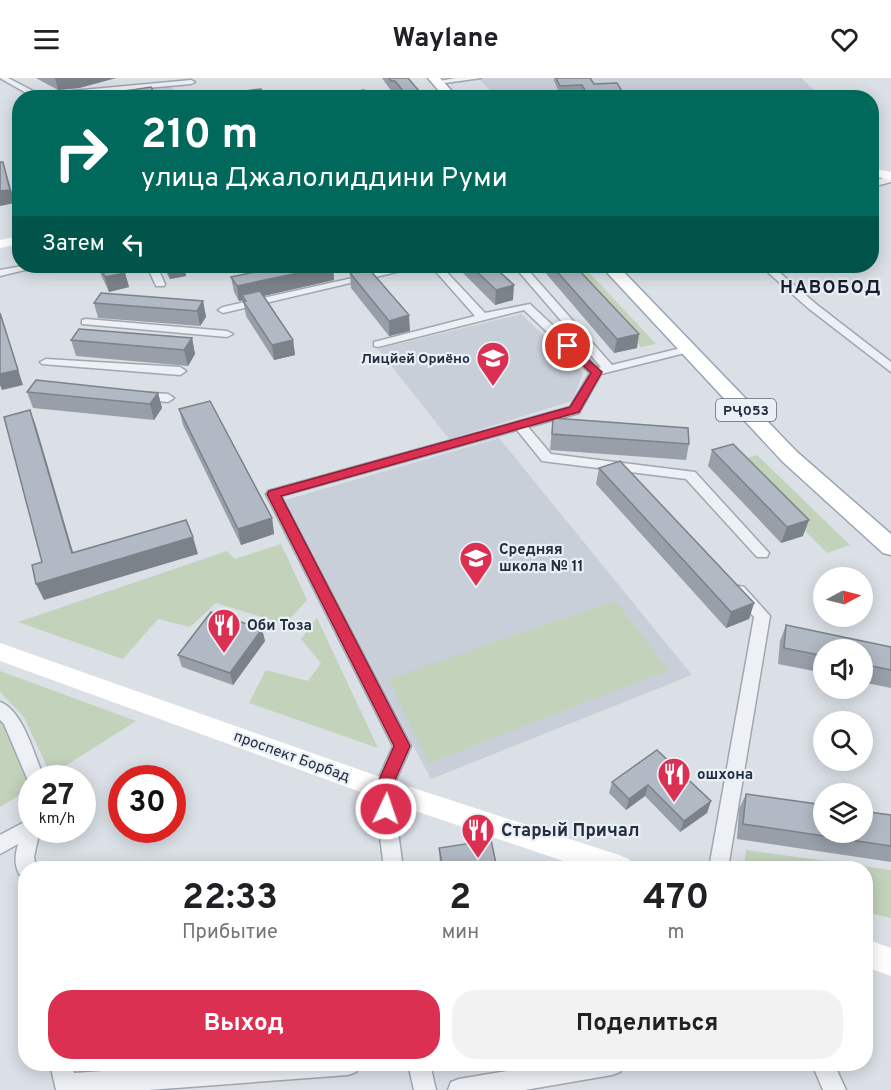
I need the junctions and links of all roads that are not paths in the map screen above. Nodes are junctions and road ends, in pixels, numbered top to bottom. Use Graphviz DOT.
graph roads {
  1 [pos="2,78"];
  2 [pos="477,78"];
  3 [pos="436,80"];
  4 [pos="191,82"];
  5 [pos="25,90"];
  6 [pos="109,90"];
  7 [pos="155,273"];
  8 [pos="386,273"];
  9 [pos="441,273"];
  10 [pos="526,273"];
  11 [pos="616,273"];
  12 [pos="774,273"];
  13 [pos="160,284"];
  14 [pos="223,310"];
  15 [pos="482,317"];
  16 [pos="86,322"];
  17 [pos="227,334"];
  18 [pos="378,344"];
  19 [pos="689,349"];
  20 [pos="46,362"];
  21 [pos="891,368"];
  22 [pos="180,371"];
  23 [pos="603,371"];
  24 [pos="132,395"];
  25 [pos="168,398"];
  26 [pos="519,425"];
  27 [pos="625,468"];
  28 [pos="641,486"];
  29 [pos="891,547"];
  30 [pos="762,553"];
  31 [pos="730,581"];
  32 [pos="0,652"];
  33 [pos="0,709"];
  34 [pos="30,765"];
  35 [pos="383,789"];
  36 [pos="18,834"];
  37 [pos="27,843"];
  38 [pos="0,845"];
  39 [pos="25,861"];
  40 [pos="392,861"];
  41 [pos="598,861"];
  42 [pos="719,861"];
  43 [pos="873,956"];
  44 [pos="891,962"];
  45 [pos="62,1071"];
  46 [pos="272,1071"];
  47 [pos="421,1071"];
  48 [pos="571,1071"];
  49 [pos="827,1071"];
  50 [pos="109,1086"];
  51 [pos="425,1090"];
  52 [pos="459,1090"];
  53 [pos="835,1090"];
  1 -- 5 [label="street"];
  2 -- 3 [label="street"];
  4 -- 6 [label="street"];
  7 -- 13 [label="street"];
  8 -- 14 [label="street"];
  9 -- 15 [label="street"];
  10 -- 23 [label="street"];
  11 -- 19 [label="main road, РҶ053"];
  12 -- 21 [label="street"];
  15 -- 18 [label="street"];
  15 -- 23 [label="street"];
  16 -- 17 [label="street"];
  19 -- 23 [label="street"];
  19 -- 29 [label="main road, РҶ053"];
  20 -- 22 [label="street"];
  23 -- 26 [label="street"];
  24 -- 25 [label="street"];
  26 -- 27 [label="street"];
  26 -- 35 [label="street"];
  27 -- 28 [label="street"];
  27 -- 30 [label="street"];
  31 -- 42 [label="street"];
  32 -- 35 [label="street, проспект Борбад"];
  33 -- 34 [label="street"];
  35 -- 40 [label="street"];
  35 -- 41 [label="street, проспект Борбад"];
  36 -- 38 [label="street"];
  37 -- 39 [label="street"];
  43 -- 44 [label="street"];
  45 -- 50 [label="street"];
  46 -- 50 [label="street"];
  47 -- 51 [label="street"];
  48 -- 52 [label="street"];
  49 -- 53 [label="street"];
}
